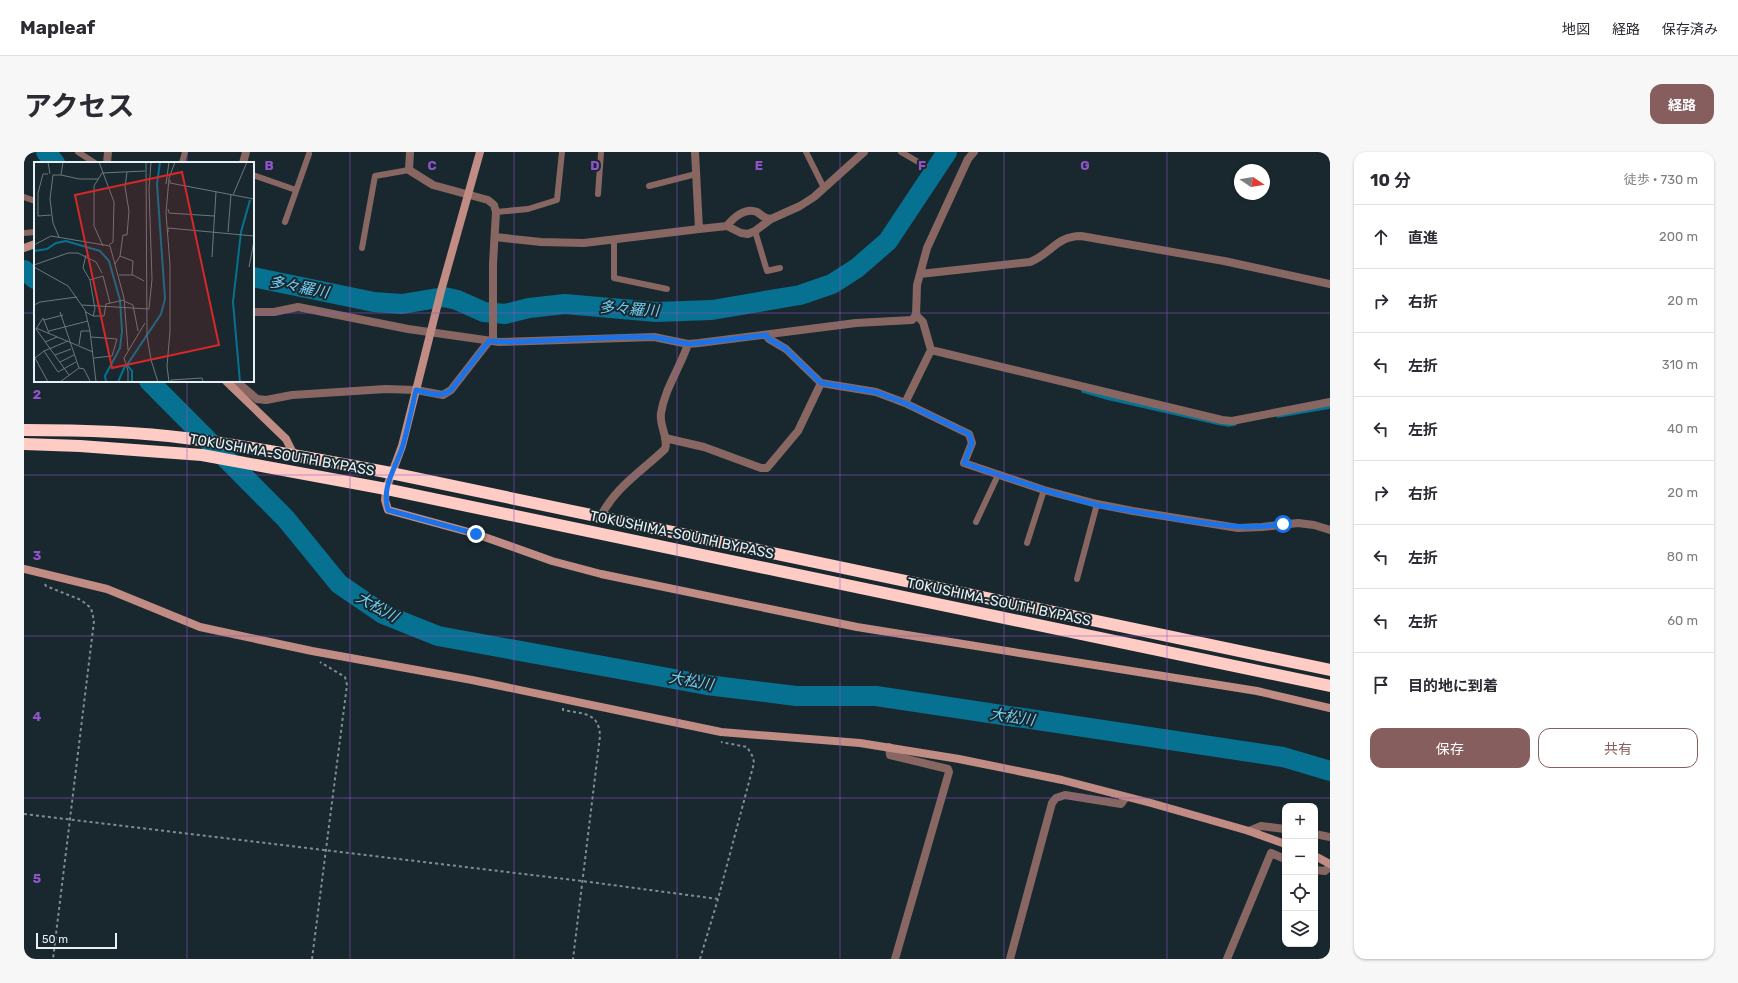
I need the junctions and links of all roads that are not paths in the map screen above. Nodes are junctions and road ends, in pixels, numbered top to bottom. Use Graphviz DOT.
graph roads {
  1 [pos="78,152"];
  2 [pos="108,152"];
  3 [pos="185,152"];
  4 [pos="246,152"];
  5 [pos="410,152"];
  6 [pos="480,152"];
  7 [pos="562,152"];
  8 [pos="599,152"];
  9 [pos="695,152"];
  10 [pos="806,152"];
  11 [pos="864,152"];
  12 [pos="901,152"];
  13 [pos="974,152"];
  14 [pos="309,154"];
  15 [pos="93,162"];
  16 [pos="107,162"];
  17 [pos="182,162"];
  18 [pos="243,162"];
  19 [pos="925,166"];
  20 [pos="408,170"];
  21 [pos="696,174"];
  22 [pos="254,175"];
  23 [pos="649,186"];
  24 [pos="824,188"];
  25 [pos="296,190"];
  26 [pos="467,194"];
  27 [pos="598,194"];
  28 [pos="24,197"];
  29 [pos="34,201"];
  30 [pos="496,212"];
  31 [pos="771,219"];
  32 [pos="285,222"];
  33 [pos="727,226"];
  34 [pos="699,229"];
  35 [pos="755,231"];
  36 [pos="495,237"];
  37 [pos="614,240"];
  38 [pos="34,244"];
  39 [pos="24,248"];
  40 [pos="362,248"];
  41 [pos="780,268"];
  42 [pos="920,274"];
  43 [pos="1330,284"];
  44 [pos="667,289"];
  45 [pos="254,312"];
  46 [pos="916,314"];
  47 [pos="431,333"];
  48 [pos="766,335"];
  49 [pos="491,341"];
  50 [pos="688,344"];
  51 [pos="931,350"];
  52 [pos="821,383"];
  53 [pos="229,384"];
  54 [pos="416,390"];
  55 [pos="1330,402"];
  56 [pos="905,403"];
  57 [pos="24,430"];
  58 [pos="665,438"];
  59 [pos="24,444"];
  60 [pos="289,454"];
  61 [pos="391,473"];
  62 [pos="998,475"];
  63 [pos="386,489"];
  64 [pos="1044,490"];
  65 [pos="1097,504"];
  66 [pos="600,518"];
  67 [pos="976,522"];
  68 [pos="1330,530"];
  69 [pos="1027,543"];
  70 [pos="24,569"];
  71 [pos="1077,579"];
  72 [pos="1330,670"];
  73 [pos="1330,686"];
  74 [pos="1330,708"];
  75 [pos="889,747"];
  76 [pos="1126,797"];
  77 [pos="1282,829"];
  78 [pos="1249,831"];
  79 [pos="1318,835"];
  80 [pos="1330,837"];
  81 [pos="1282,843"];
  82 [pos="1282,858"];
  83 [pos="1318,858"];
  84 [pos="1330,865"];
  85 [pos="1318,870"];
  86 [pos="895,959"];
  87 [pos="1010,959"];
  88 [pos="1227,959"];
  1 -- 15 [label="lane"];
  2 -- 16 [label="street"];
  3 -- 17 [label="lane"];
  4 -- 18 [label="street"];
  5 -- 20 [label="street"];
  6 -- 26 [label="street"];
  7 -- 30 [label="lane"];
  8 -- 27 [label="lane"];
  9 -- 21 [label="street"];
  10 -- 24 [label="lane"];
  11 -- 24 [label="street"];
  12 -- 19 [label="lane"];
  13 -- 42 [label="street"];
  14 -- 25 [label="lane"];
  20 -- 26 [label="street"];
  20 -- 40 [label="lane"];
  21 -- 23 [label="lane"];
  21 -- 34 [label="street"];
  22 -- 25 [label="lane"];
  24 -- 31 [label="street"];
  25 -- 32 [label="lane"];
  26 -- 30 [label="street"];
  26 -- 47 [label="street"];
  28 -- 29 [label="lane"];
  30 -- 36 [label="street"];
  31 -- 33 [label="street"];
  31 -- 35 [label="street"];
  33 -- 34 [label="street"];
  33 -- 35 [label="street"];
  34 -- 37 [label="street"];
  35 -- 41 [label="lane"];
  36 -- 37 [label="street"];
  36 -- 49 [label="street"];
  37 -- 44 [label="lane"];
  38 -- 39 [label="street"];
  42 -- 43 [label="street"];
  42 -- 46 [label="street"];
  45 -- 47 [label="street"];
  46 -- 48 [label="street"];
  46 -- 51 [label="street"];
  47 -- 49 [label="street"];
  47 -- 54 [label="street"];
  48 -- 50 [label="street"];
  48 -- 52 [label="street"];
  49 -- 50 [label="street"];
  49 -- 54 [label="street"];
  50 -- 58 [label="street"];
  51 -- 55 [label="street"];
  51 -- 56 [label="street"];
  52 -- 56 [label="street"];
  52 -- 58 [label="street"];
  53 -- 54 [label="street"];
  53 -- 60 [label="street"];
  54 -- 61 [label="street"];
  56 -- 62 [label="street"];
  57 -- 60 [label="highway, TOKUSHIMA-SOUTH BYPASS"];
  58 -- 66 [label="street"];
  59 -- 63 [label="highway, TOKUSHIMA-SOUTH BYPASS"];
  60 -- 61 [label="highway, TOKUSHIMA-SOUTH BYPASS"];
  61 -- 63 [label="street"];
  61 -- 66 [label="highway, TOKUSHIMA-SOUTH BYPASS"];
  62 -- 64 [label="street"];
  62 -- 67 [label="lane"];
  63 -- 73 [label="highway, TOKUSHIMA-SOUTH BYPASS"];
  63 -- 74 [label="street"];
  64 -- 65 [label="street"];
  64 -- 69 [label="lane"];
  65 -- 68 [label="street"];
  65 -- 71 [label="lane"];
  66 -- 72 [label="highway, TOKUSHIMA-SOUTH BYPASS"];
  70 -- 75 [label="street"];
  75 -- 76 [label="street"];
  75 -- 86 [label="street"];
  76 -- 78 [label="street"];
  76 -- 87 [label="street"];
  77 -- 78 [label="street"];
  78 -- 81 [label="street"];
  79 -- 80 [label="street"];
  82 -- 88 [label="street"];
  83 -- 84 [label="street"];
  84 -- 85 [label="street"];
}
